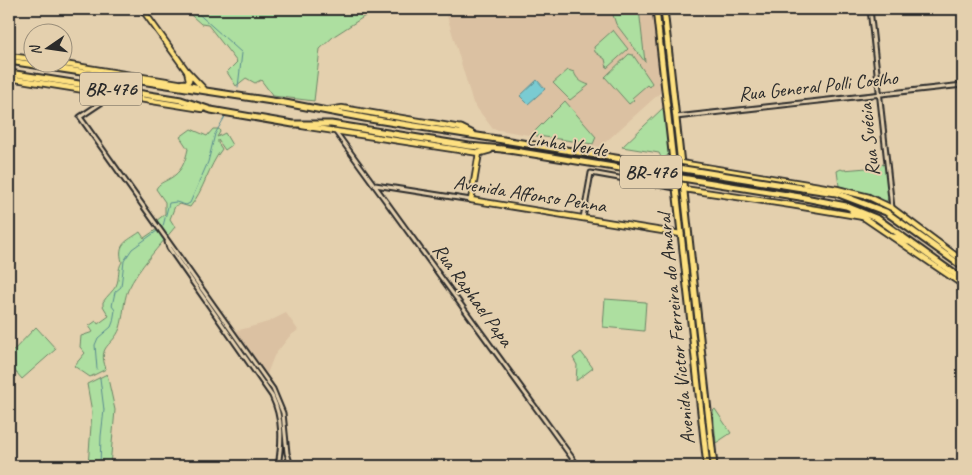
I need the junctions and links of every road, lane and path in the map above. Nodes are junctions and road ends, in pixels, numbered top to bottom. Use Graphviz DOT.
graph roads {
  1 [pos="142,9"];
  2 [pos="656,9"];
  3 [pos="664,9"];
  4 [pos="870,9"];
  5 [pos="9,56"];
  6 [pos="22,58"];
  7 [pos="9,61"];
  8 [pos="22,62"];
  9 [pos="22,63"];
  10 [pos="72,65"];
  11 [pos="72,70"];
  12 [pos="186,70"];
  13 [pos="9,73"];
  14 [pos="9,78"];
  15 [pos="15,79"];
  16 [pos="178,83"];
  17 [pos="9,84"];
  18 [pos="963,85"];
  19 [pos="204,89"];
  20 [pos="214,92"];
  21 [pos="104,94"];
  22 [pos="880,94"];
  23 [pos="113,95"];
  24 [pos="102,102"];
  25 [pos="211,110"];
  26 [pos="328,110"];
  27 [pos="676,117"];
  28 [pos="293,124"];
  29 [pos="461,128"];
  30 [pos="335,131"];
  31 [pos="348,133"];
  32 [pos="480,137"];
  33 [pos="344,141"];
  34 [pos="495,149"];
  35 [pos="479,154"];
  36 [pos="681,163"];
  37 [pos="374,185"];
  38 [pos="676,188"];
  39 [pos="684,189"];
  40 [pos="471,200"];
  41 [pos="846,206"];
  42 [pos="892,208"];
  43 [pos="583,218"];
  44 [pos="863,218"];
  45 [pos="681,234"];
  46 [pos="894,237"];
  47 [pos="167,241"];
  48 [pos="915,245"];
  49 [pos="963,261"];
  50 [pos="963,267"];
  51 [pos="963,280"];
  52 [pos="963,285"];
  53 [pos="278,466"];
  54 [pos="291,466"];
  55 [pos="578,466"];
  56 [pos="707,466"];
  57 [pos="714,466"];
  1 -- 12 [label="main road"];
  2 -- 38 [label="highway, Avenida Victor Ferreira do Amaral"];
  3 -- 27 [label="highway, Avenida Victor Ferreira do Amaral"];
  4 -- 22 [label="street, Rua Suécia"];
  5 -- 6 [label="main road"];
  5 -- 8 [label="highway"];
  7 -- 9 [label="highway, Linha Verde / BR-476"];
  10 -- 16 [label="main road"];
  11 -- 20 [label="highway, Linha Verde / BR-476"];
  12 -- 16 [label="main road"];
  12 -- 19 [label="main road"];
  13 -- 25 [label="highway, Linha Verde / BR-476"];
  14 -- 15 [label="main road"];
  15 -- 17 [label="main road"];
  15 -- 21 [label="main road"];
  16 -- 19 [label="main road"];
  18 -- 22 [label="street, Rua General Polli Coelho"];
  19 -- 20 [label="main road"];
  20 -- 26 [label="highway, Linha Verde / BR-476"];
  21 -- 23 [label="main road"];
  21 -- 24 [label="street"];
  22 -- 27 [label="street, Rua General Polli Coelho"];
  22 -- 42 [label="street, Rua Suécia"];
  23 -- 24 [label="street"];
  23 -- 25 [label="main road"];
  24 -- 47 [label="street"];
  25 -- 28 [label="highway, Linha Verde / BR-476"];
  26 -- 29 [label="main road, Linha Verde"];
  26 -- 32 [label="highway, Linha Verde / BR-476"];
  27 -- 36 [label="highway, Avenida Victor Ferreira do Amaral"];
  28 -- 30 [label="main road, Linha Verde"];
  28 -- 34 [label="highway, Linha Verde / BR-476"];
  29 -- 32 [label="highway"];
  30 -- 31 [label="main road, Linha Verde"];
  30 -- 33 [label="street, Rua Raphael Papa"];
  31 -- 33 [label="street"];
  31 -- 35 [label="main road, Linha Verde"];
  32 -- 50 [label="highway, Linha Verde / BR-476, bridge"];
  33 -- 37 [label="street, Rua Raphael Papa"];
  34 -- 35 [label="highway"];
  34 -- 41 [label="highway, Linha Verde / BR-476, bridge"];
  35 -- 40 [label="main road"];
  36 -- 39 [label="highway, Avenida Victor Ferreira do Amaral"];
  36 -- 42 [label="main road"];
  37 -- 40 [label="street, Avenida Affonso Penna"];
  37 -- 55 [label="street, Rua Raphael Papa"];
  38 -- 43 [label="street, Linha Verde"];
  38 -- 45 [label="highway, Avenida Victor Ferreira do Amaral"];
  39 -- 44 [label="main road"];
  39 -- 57 [label="highway, Avenida Victor Ferreira do Amaral"];
  40 -- 43 [label="main road, Avenida Affonso Penna"];
  41 -- 44 [label="highway"];
  41 -- 48 [label="highway, Linha Verde / BR-476"];
  42 -- 49 [label="main road"];
  43 -- 45 [label="main road, Avenida Affonso Penna"];
  44 -- 46 [label="main road"];
  45 -- 56 [label="highway, Avenida Victor Ferreira do Amaral"];
  46 -- 48 [label="highway"];
  46 -- 52 [label="main road"];
  47 -- 53 [label="street"];
  47 -- 54 [label="street"];
  48 -- 51 [label="highway, Linha Verde / BR-476"];
}
